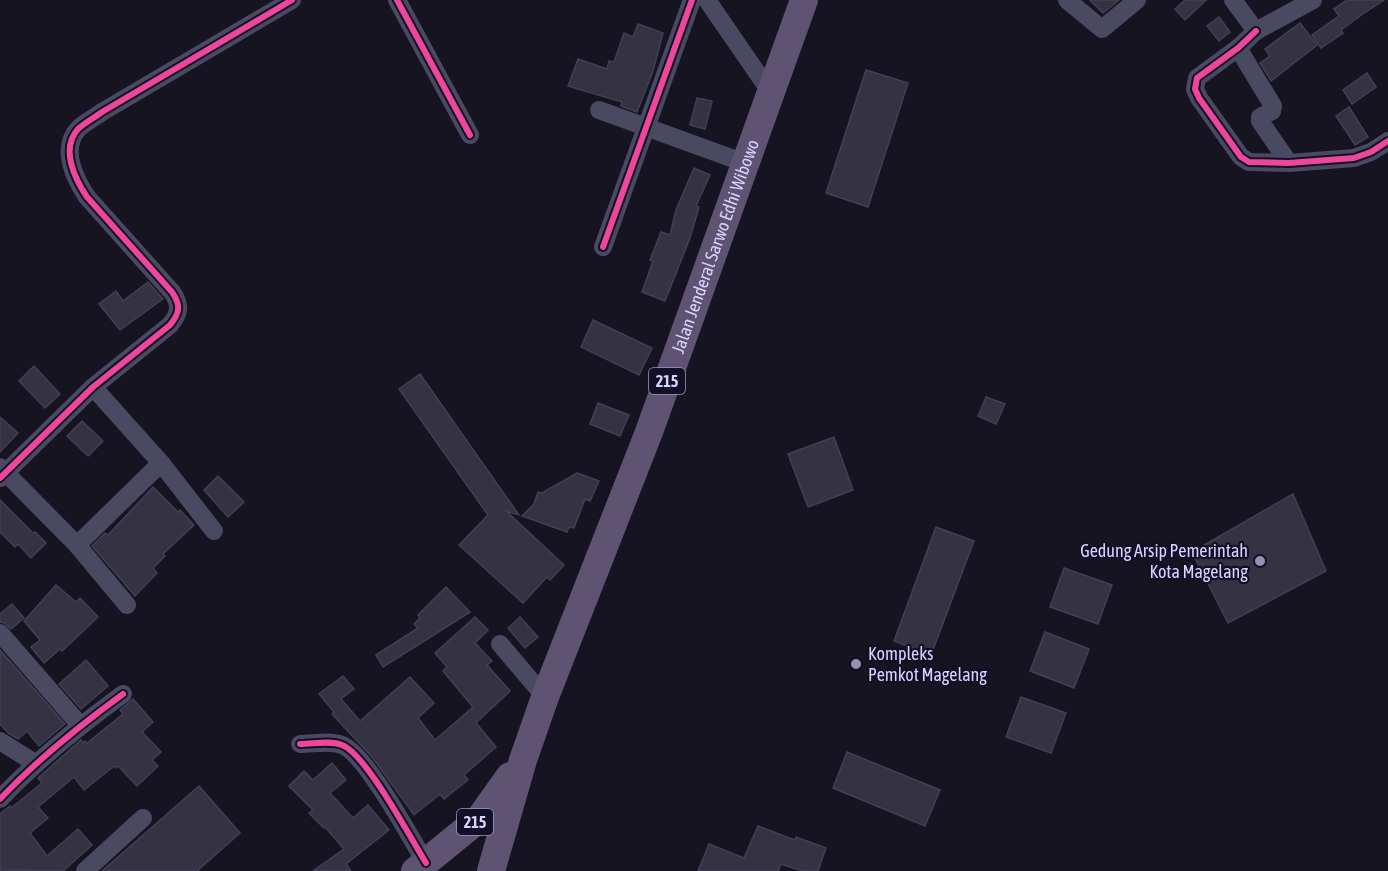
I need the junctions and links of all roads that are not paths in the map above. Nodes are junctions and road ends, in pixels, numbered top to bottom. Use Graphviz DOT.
graph roads {
  1 [pos="292,0"];
  2 [pos="397,0"];
  3 [pos="692,0"];
  4 [pos="707,0"];
  5 [pos="804,0"];
  6 [pos="1067,0"];
  7 [pos="1137,0"];
  8 [pos="1233,0"];
  9 [pos="1313,0"];
  10 [pos="1256,31"];
  11 [pos="1238,48"];
  12 [pos="771,93"];
  13 [pos="599,110"];
  14 [pos="645,126"];
  15 [pos="470,135"];
  16 [pos="1388,141"];
  17 [pos="1289,163"];
  18 [pos="745,164"];
  19 [pos="603,247"];
  20 [pos="93,387"];
  21 [pos="161,463"];
  22 [pos="2,473"];
  23 [pos="214,531"];
  24 [pos="77,544"];
  25 [pos="127,605"];
  26 [pos="0,633"];
  27 [pos="500,644"];
  28 [pos="123,694"];
  29 [pos="545,697"];
  30 [pos="80,725"];
  31 [pos="0,741"];
  32 [pos="300,744"];
  33 [pos="523,760"];
  34 [pos="35,763"];
  35 [pos="0,799"];
  36 [pos="143,818"];
  37 [pos="429,861"];
  38 [pos="491,870"];
  39 [pos="85,871"];
  1 -- 20 [label="street"];
  2 -- 15 [label="street"];
  3 -- 14 [label="street"];
  4 -- 12 [label="street"];
  5 -- 12 [label="main road, Jalan Jenderal Sarwo Edhi Wibowo / 215"];
  6 -- 7 [label="street"];
  8 -- 10 [label="street"];
  9 -- 10 [label="street"];
  10 -- 11 [label="street"];
  11 -- 17 [label="street"];
  11 -- 17 [label="street"];
  12 -- 18 [label="main road, Jalan Jenderal Sarwo Edhi Wibowo / 215"];
  13 -- 14 [label="street"];
  14 -- 18 [label="street"];
  14 -- 19 [label="street"];
  16 -- 17 [label="street"];
  18 -- 29 [label="main road, Jalan Jenderal Sarwo Edhi Wibowo / 215"];
  20 -- 21 [label="street"];
  20 -- 22 [label="street"];
  21 -- 23 [label="street"];
  21 -- 24 [label="street"];
  22 -- 24 [label="street"];
  24 -- 25 [label="street"];
  26 -- 30 [label="street"];
  27 -- 29 [label="street"];
  28 -- 30 [label="street"];
  29 -- 33 [label="main road, Jalan Jenderal Sarwo Edhi Wibowo / 215"];
  30 -- 34 [label="street"];
  31 -- 34 [label="street"];
  32 -- 37 [label="street"];
  33 -- 37 [label="main road, Jalan Jenderal Sarwo Edhi Wibowo / 215"];
  33 -- 38 [label="main road, Jalan Jenderal Sarwo Edhi Wibowo / 215"];
  34 -- 35 [label="street"];
  36 -- 39 [label="street"];
  37 -- 38 [label="main road, 215"];
}
